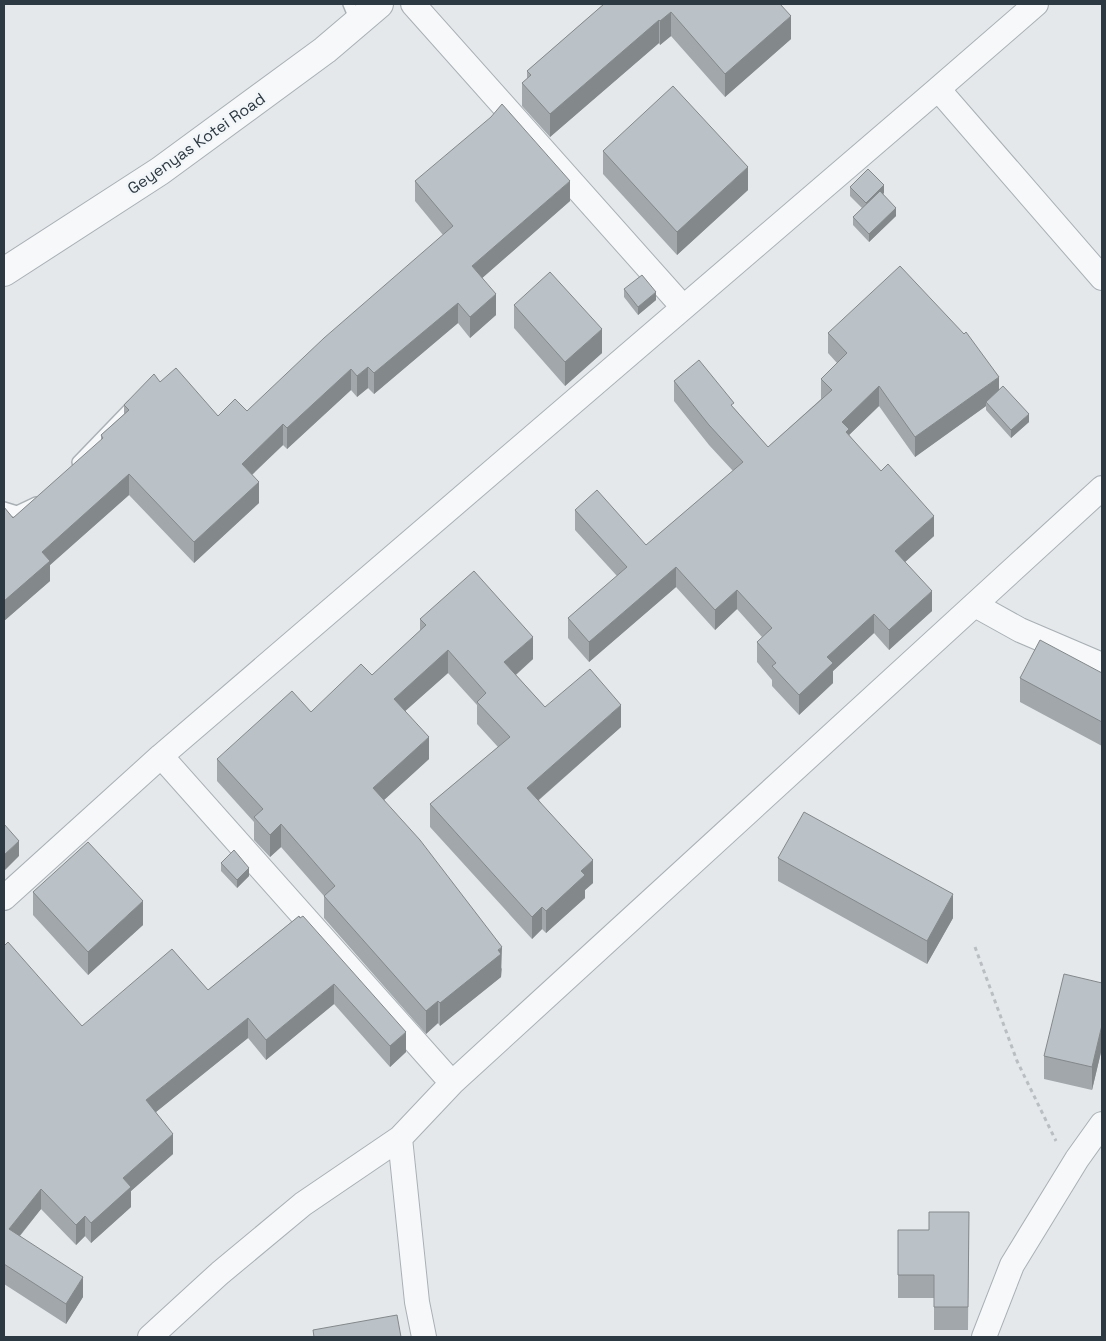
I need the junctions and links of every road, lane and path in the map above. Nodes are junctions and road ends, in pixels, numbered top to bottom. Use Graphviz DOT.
graph roads {
  1 [pos="379,4"];
  2 [pos="413,4"];
  3 [pos="1036,4"];
  4 [pos="353,14"];
  5 [pos="938,89"];
  6 [pos="4,272"];
  7 [pos="1102,278"];
  8 [pos="683,307"];
  9 [pos="132,406"];
  10 [pos="71,470"];
  11 [pos="1102,488"];
  12 [pos="46,494"];
  13 [pos="4,508"];
  14 [pos="975,605"];
  15 [pos="1102,665"];
  16 [pos="161,756"];
  17 [pos="4,898"];
  18 [pos="975,947"];
  19 [pos="452,1083"];
  20 [pos="1102,1124"];
  21 [pos="400,1138"];
  22 [pos="1069,1171"];
  23 [pos="150,1337"];
  24 [pos="424,1337"];
  25 [pos="984,1337"];
  1 -- 4 [label="street, Geyenyas Kotei Road"];
  2 -- 8 [label="street"];
  3 -- 5 [label="street"];
  4 -- 6 [label="street, Geyenyas Kotei Road"];
  5 -- 7 [label="street"];
  5 -- 8 [label="street"];
  8 -- 16 [label="street"];
  9 -- 10 [label="lane"];
  11 -- 14 [label="street"];
  12 -- 13 [label="lane"];
  14 -- 15 [label="street"];
  14 -- 19 [label="street"];
  16 -- 17 [label="street"];
  16 -- 19 [label="street"];
  18 -- 22 [label="path"];
  19 -- 21 [label="street"];
  20 -- 22 [label="street"];
  21 -- 23 [label="street"];
  21 -- 24 [label="street"];
  22 -- 25 [label="street"];
}
